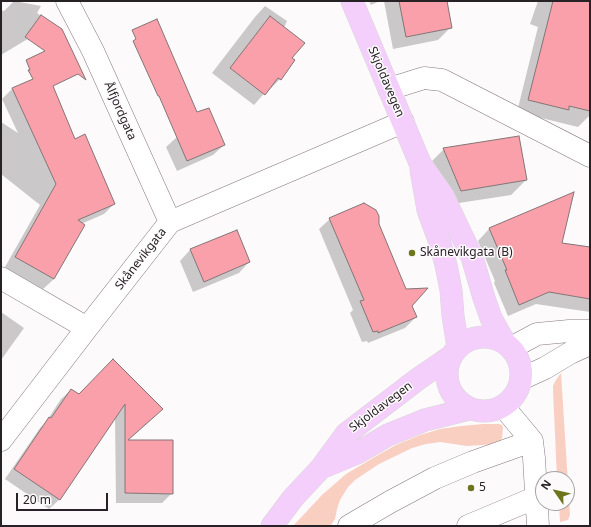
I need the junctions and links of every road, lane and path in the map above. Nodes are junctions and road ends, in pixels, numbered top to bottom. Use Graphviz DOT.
graph roads {
  1 [pos="67,1"];
  2 [pos="352,1"];
  3 [pos="389,89"];
  4 [pos="403,122"];
  5 [pos="590,156"];
  6 [pos="420,163"];
  7 [pos="170,222"];
  8 [pos="1,278"];
  9 [pos="87,328"];
  10 [pos="590,331"];
  11 [pos="590,344"];
  12 [pos="508,345"];
  13 [pos="454,352"];
  14 [pos="521,379"];
  15 [pos="503,406"];
  16 [pos="469,408"];
  17 [pos="1,440"];
  18 [pos="532,441"];
  19 [pos="321,468"];
  20 [pos="535,478"];
  21 [pos="535,497"];
  22 [pos="537,511"];
  23 [pos="272,526"];
  24 [pos="349,526"];
  25 [pos="468,526"];
  26 [pos="538,526"];
  1 -- 7 [label="street, Ålfjordgata"];
  2 -- 3 [label="main road, Skjoldavegen"];
  3 -- 4 [label="main road, Skjoldavegen"];
  3 -- 5 [label="street"];
  4 -- 6 [label="main road, Skjoldavegen"];
  4 -- 7 [label="street, Skånevikgata"];
  6 -- 12 [label="main road, Skjoldavegen"];
  6 -- 13 [label="main road, Skjoldavegen"];
  7 -- 9 [label="street, Skånevikgata"];
  8 -- 9 [label="street"];
  9 -- 17 [label="street, Skånevikgata"];
  10 -- 12 [label="street"];
  11 -- 14 [label="street"];
  12 -- 13 [label="main road"];
  12 -- 14 [label="main road"];
  13 -- 16 [label="main road"];
  13 -- 19 [label="main road, Skjoldavegen"];
  14 -- 15 [label="main road"];
  15 -- 16 [label="main road"];
  15 -- 18 [label="street"];
  16 -- 19 [label="main road, Skjoldavegen"];
  18 -- 20 [label="street"];
  18 -- 24 [label="street"];
  19 -- 23 [label="main road, Skjoldavegen"];
  21 -- 25 [label="street"];
  22 -- 26 [label="street"];
}
